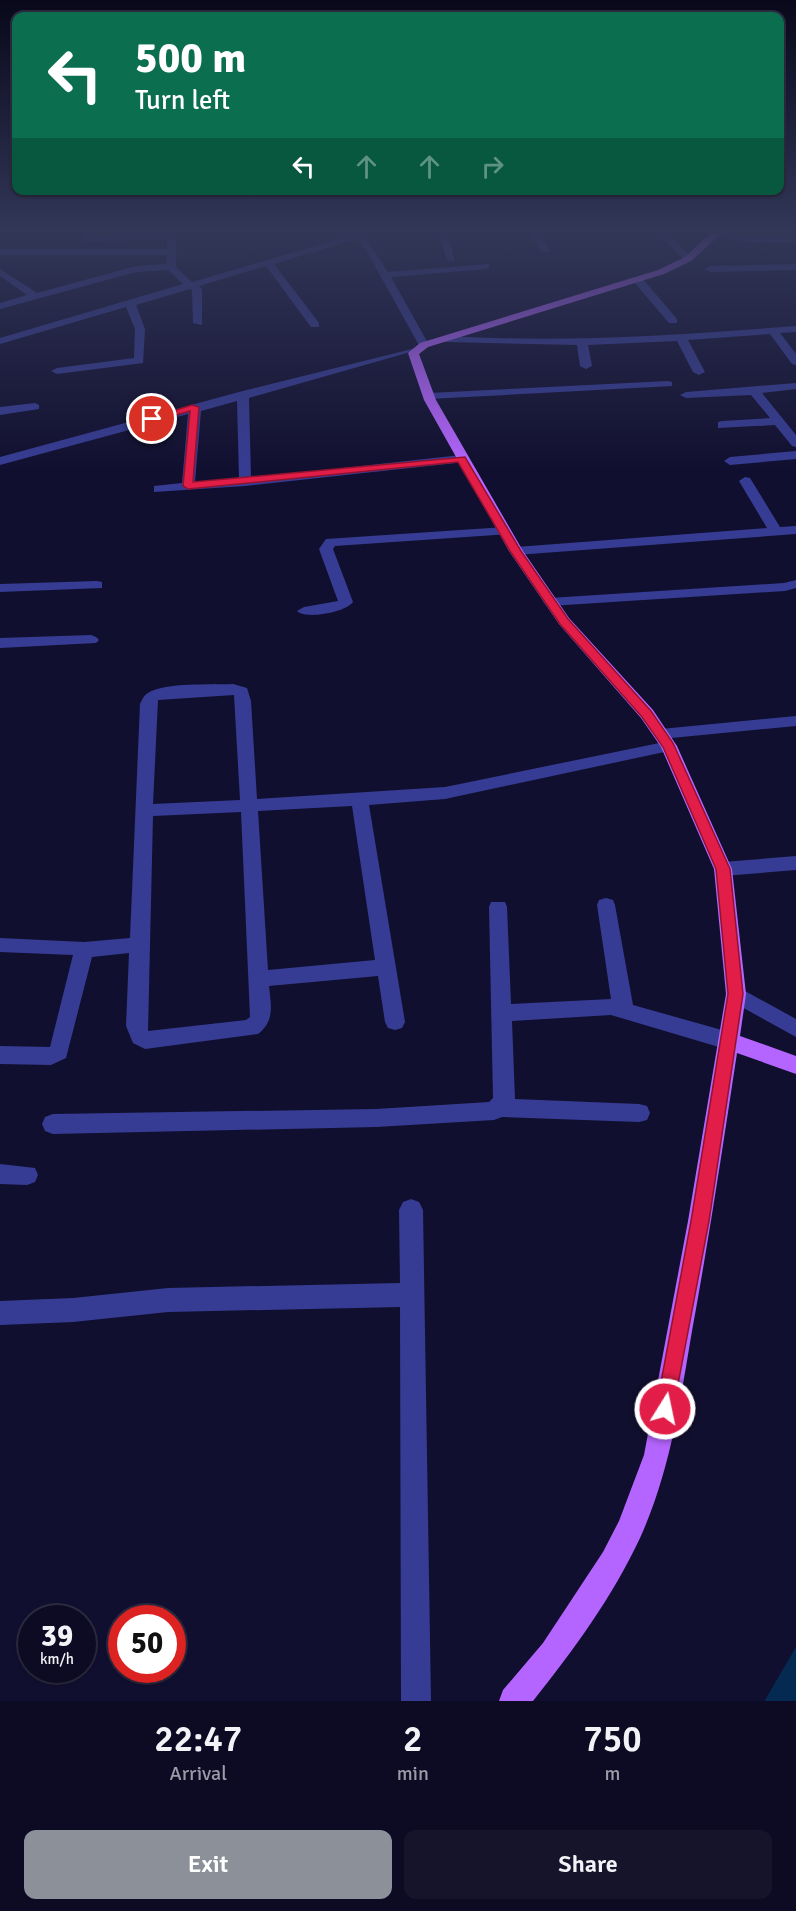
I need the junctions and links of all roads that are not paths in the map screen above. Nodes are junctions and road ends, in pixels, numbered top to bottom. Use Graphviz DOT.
graph roads {
  1 [pos="98,312"];
  2 [pos="134,312"];
  3 [pos="198,312"];
  4 [pos="306,312"];
  5 [pos="403,312"];
  6 [pos="533,312"];
  7 [pos="666,312"];
  8 [pos="673,321"];
  9 [pos="198,323"];
  10 [pos="315,325"];
  11 [pos="796,330"];
  12 [pos="773,331"];
  13 [pos="680,336"];
  14 [pos="446,339"];
  15 [pos="582,340"];
  16 [pos="0,341"];
  17 [pos="420,347"];
  18 [pos="796,362"];
  19 [pos="586,366"];
  20 [pos="57,371"];
  21 [pos="699,372"];
  22 [pos="668,384"];
  23 [pos="796,386"];
  24 [pos="754,391"];
  25 [pos="243,394"];
  26 [pos="686,395"];
  27 [pos="429,396"];
  28 [pos="35,406"];
  29 [pos="195,407"];
  30 [pos="0,411"];
  31 [pos="777,421"];
  32 [pos="722,425"];
  33 [pos="796,443"];
  34 [pos="796,455"];
  35 [pos="461,459"];
  36 [pos="0,461"];
  37 [pos="730,461"];
  38 [pos="745,481"];
  39 [pos="245,482"];
  40 [pos="188,486"];
  41 [pos="159,489"];
  42 [pos="796,530"];
  43 [pos="505,531"];
  44 [pos="776,532"];
  45 [pos="516,551"];
  46 [pos="796,584"];
  47 [pos="97,585"];
  48 [pos="0,588"];
  49 [pos="550,602"];
  50 [pos="304,611"];
  51 [pos="91,640"];
  52 [pos="0,643"];
  53 [pos="796,721"];
  54 [pos="665,740"];
  55 [pos="360,800"];
  56 [pos="250,804"];
  57 [pos="146,810"];
  58 [pos="796,863"];
  59 [pos="723,869"];
  60 [pos="606,905"];
  61 [pos="498,907"];
  62 [pos="0,945"];
  63 [pos="140,945"];
  64 [pos="84,950"];
  65 [pos="386,967"];
  66 [pos="260,980"];
  67 [pos="736,994"];
  68 [pos="623,1008"];
  69 [pos="503,1012"];
  70 [pos="395,1022"];
  71 [pos="796,1029"];
  72 [pos="729,1041"];
  73 [pos="0,1055"];
  74 [pos="796,1065"];
  75 [pos="500,1108"];
  76 [pos="639,1113"];
  77 [pos="53,1124"];
  78 [pos="0,1174"];
  79 [pos="27,1175"];
  80 [pos="411,1210"];
  81 [pos="413,1296"];
  82 [pos="0,1312"];
  83 [pos="416,1701"];
  84 [pos="514,1701"];
  1 -- 16 [label="street"];
  2 -- 20 [label="street"];
  3 -- 9 [label="street"];
  4 -- 10 [label="street"];
  5 -- 17 [label="street"];
  6 -- 14 [label="main road"];
  7 -- 8 [label="street"];
  11 -- 12 [label="street"];
  12 -- 13 [label="street"];
  12 -- 18 [label="street"];
  13 -- 15 [label="street"];
  13 -- 21 [label="street"];
  14 -- 15 [label="street"];
  14 -- 17 [label="main road"];
  15 -- 19 [label="street"];
  17 -- 25 [label="street"];
  17 -- 27 [label="main road"];
  22 -- 27 [label="street"];
  23 -- 24 [label="street"];
  24 -- 26 [label="street"];
  24 -- 31 [label="street"];
  25 -- 29 [label="street"];
  25 -- 39 [label="street"];
  27 -- 35 [label="main road"];
  28 -- 30 [label="street"];
  29 -- 36 [label="street"];
  29 -- 40 [label="street"];
  31 -- 32 [label="street"];
  31 -- 33 [label="street"];
  34 -- 37 [label="street"];
  35 -- 39 [label="street"];
  35 -- 43 [label="main road"];
  38 -- 44 [label="street"];
  39 -- 40 [label="street"];
  40 -- 41 [label="street"];
  42 -- 44 [label="street"];
  43 -- 45 [label="main road"];
  43 -- 50 [label="street"];
  44 -- 45 [label="street"];
  45 -- 49 [label="main road"];
  46 -- 49 [label="street"];
  47 -- 48 [label="street"];
  49 -- 54 [label="main road"];
  51 -- 52 [label="street"];
  53 -- 54 [label="street"];
  54 -- 55 [label="street"];
  54 -- 59 [label="main road"];
  55 -- 56 [label="street"];
  55 -- 65 [label="street"];
  56 -- 57 [label="street"];
  56 -- 57 [label="street"];
  56 -- 66 [label="street"];
  57 -- 63 [label="street"];
  58 -- 59 [label="street"];
  59 -- 67 [label="main road"];
  60 -- 68 [label="street"];
  61 -- 69 [label="street"];
  62 -- 64 [label="street"];
  63 -- 64 [label="street"];
  63 -- 66 [label="street"];
  64 -- 73 [label="street"];
  65 -- 66 [label="street"];
  65 -- 70 [label="street"];
  67 -- 71 [label="street"];
  67 -- 72 [label="main road"];
  68 -- 69 [label="street"];
  68 -- 72 [label="street"];
  69 -- 75 [label="street"];
  72 -- 74 [label="main road"];
  72 -- 84 [label="main road"];
  75 -- 76 [label="street"];
  75 -- 77 [label="street"];
  78 -- 79 [label="street"];
  80 -- 81 [label="street"];
  81 -- 82 [label="street"];
  81 -- 83 [label="street"];
}
